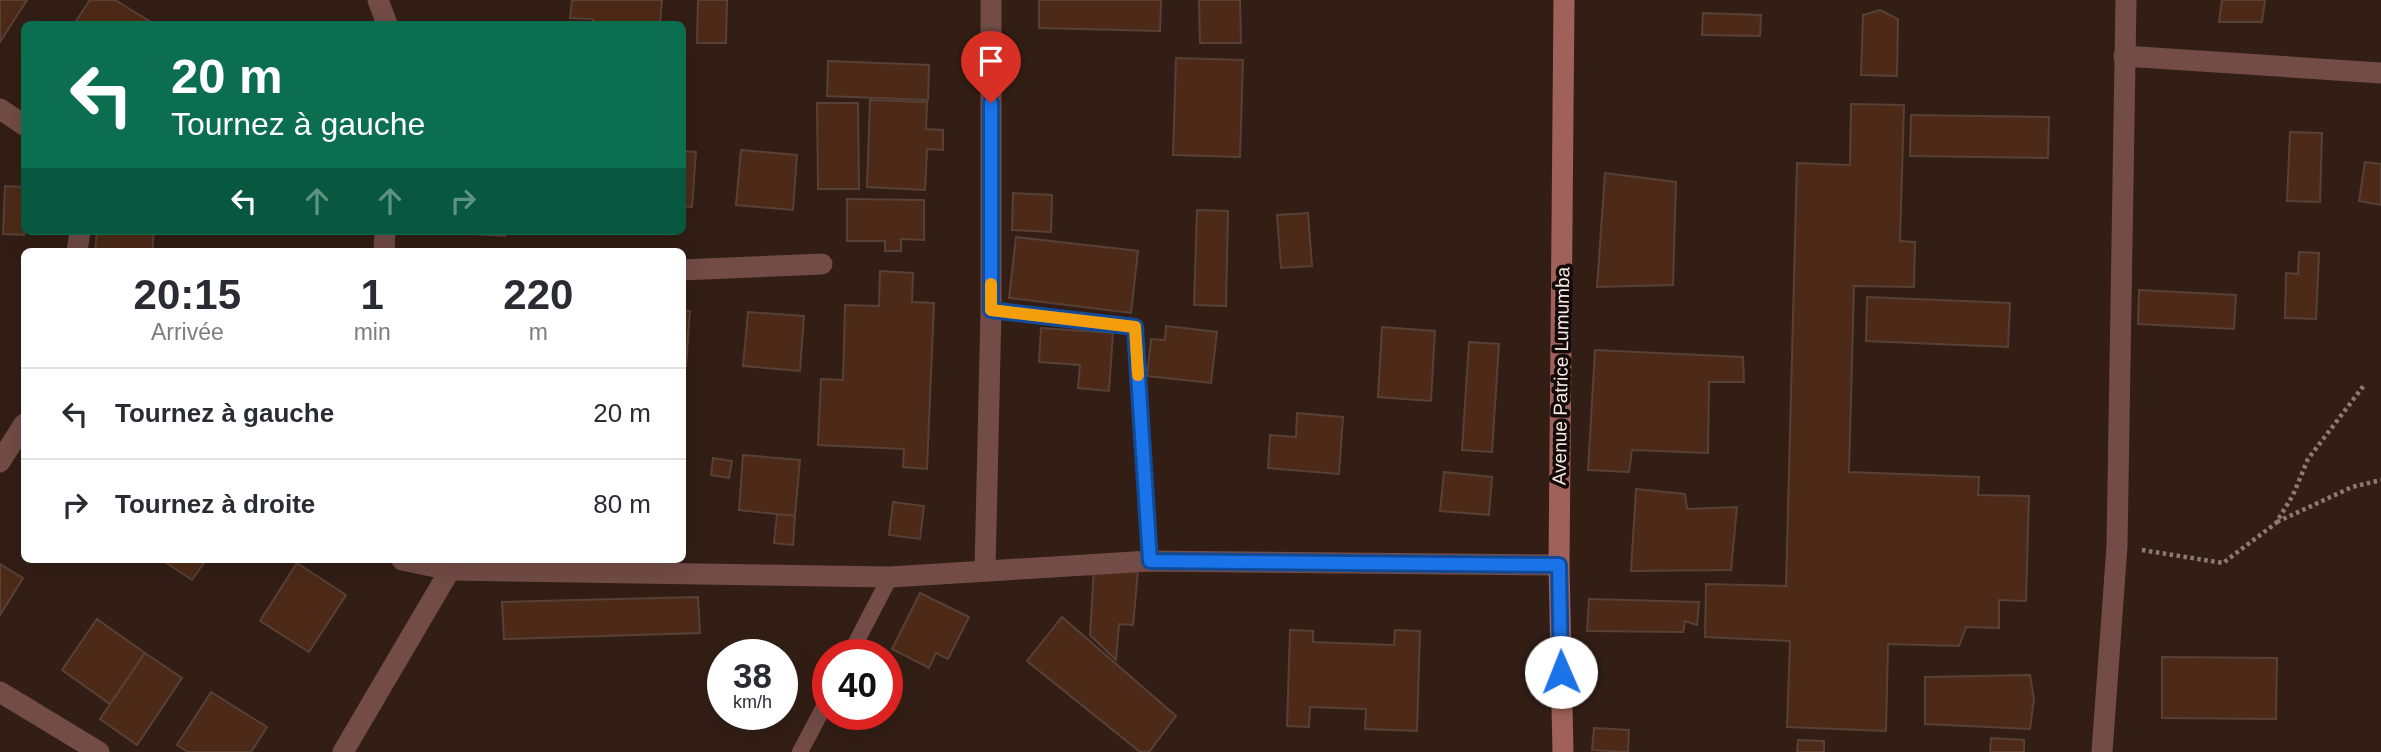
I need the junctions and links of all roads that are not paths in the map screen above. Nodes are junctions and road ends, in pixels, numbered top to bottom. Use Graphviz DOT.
graph roads {
  1 [pos="378,0"];
  2 [pos="991,0"];
  3 [pos="1564,0"];
  4 [pos="2126,0"];
  5 [pos="386,21"];
  6 [pos="2124,56"];
  7 [pos="2381,73"];
  8 [pos="0,109"];
  9 [pos="21,123"];
  10 [pos="822,264"];
  11 [pos="686,270"];
  12 [pos="991,310"];
  13 [pos="21,429"];
  14 [pos="0,462"];
  15 [pos="1150,561"];
  16 [pos="416,563"];
  17 [pos="1559,565"];
  18 [pos="450,570"];
  19 [pos="985,570"];
  20 [pos="890,577"];
  21 [pos="858,639"];
  22 [pos="0,692"];
  23 [pos="812,729"];
  24 [pos="99,752"];
  25 [pos="343,752"];
  26 [pos="800,752"];
  27 [pos="1563,752"];
  28 [pos="2102,752"];
  1 -- 5 [label="street"];
  2 -- 12 [label="street"];
  3 -- 17 [label="street, Avenue Patrice Lumumba"];
  4 -- 6 [label="street"];
  6 -- 7 [label="street"];
  6 -- 28 [label="street"];
  8 -- 9 [label="street"];
  10 -- 11 [label="street"];
  12 -- 15 [label="lane"];
  12 -- 19 [label="street"];
  13 -- 14 [label="street"];
  15 -- 17 [label="street"];
  15 -- 19 [label="street"];
  16 -- 18 [label="street"];
  17 -- 27 [label="street, Avenue Patrice Lumumba"];
  18 -- 20 [label="street"];
  18 -- 25 [label="street"];
  19 -- 20 [label="street"];
  20 -- 21 [label="lane"];
  22 -- 24 [label="street"];
  23 -- 26 [label="lane"];
}
